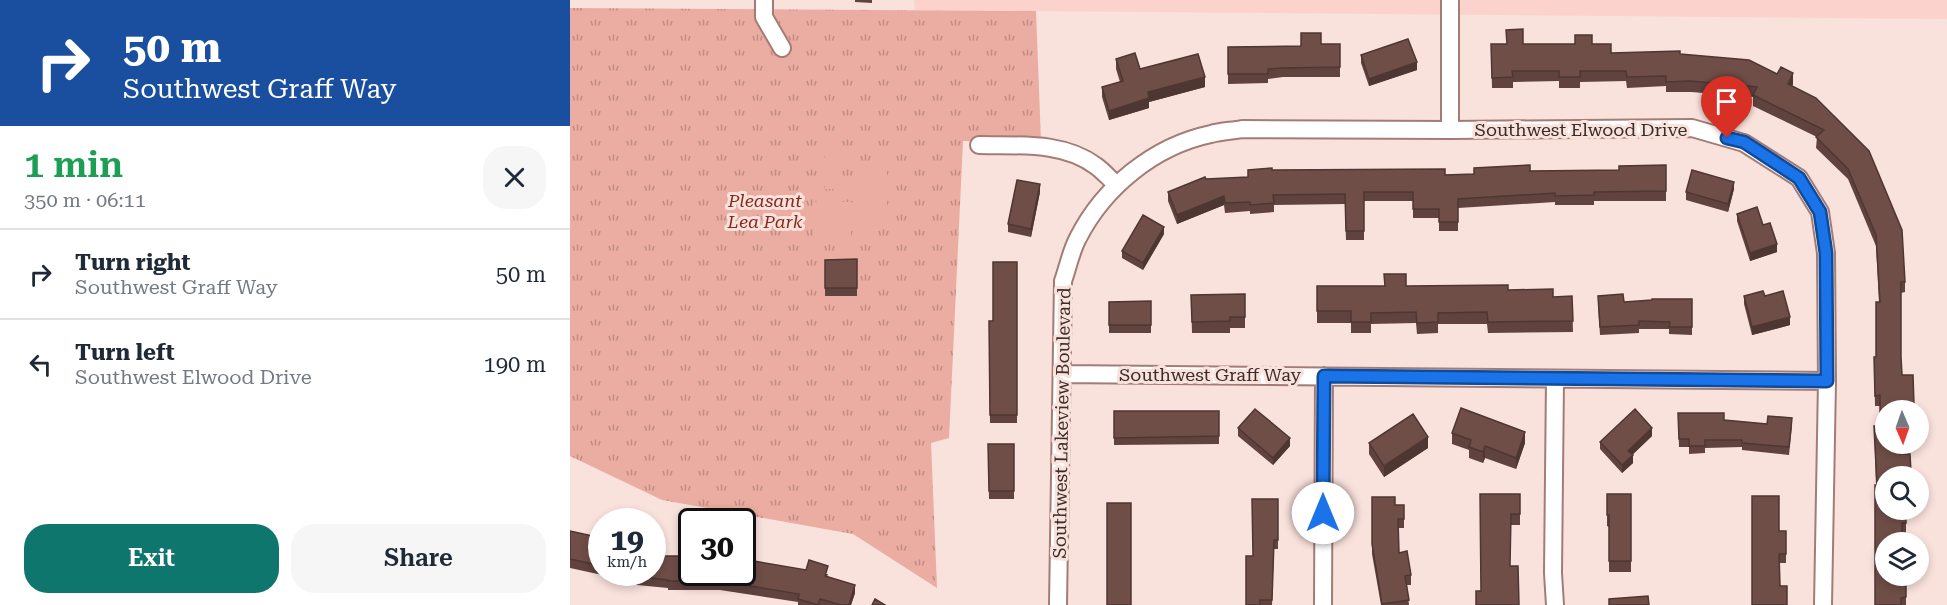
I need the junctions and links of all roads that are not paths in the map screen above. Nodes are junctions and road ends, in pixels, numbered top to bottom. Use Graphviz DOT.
graph roads {
  1 [pos="764,0"];
  2 [pos="1450,0"];
  3 [pos="782,48"];
  4 [pos="1450,130"];
  5 [pos="979,145"];
  6 [pos="1117,185"];
  7 [pos="1062,375"];
  8 [pos="1324,376"];
  9 [pos="1555,379"];
  10 [pos="1827,381"];
  11 [pos="1058,605"];
  12 [pos="1323,605"];
  13 [pos="1556,605"];
  14 [pos="1823,605"];
  1 -- 3 [label="street"];
  2 -- 4 [label="street"];
  4 -- 6 [label="street, Southwest Elwood Drive"];
  4 -- 10 [label="street, Southwest Elwood Drive"];
  5 -- 6 [label="street"];
  6 -- 7 [label="street, Southwest Lakeview Boulevard"];
  7 -- 8 [label="street, Southwest Graff Way"];
  7 -- 11 [label="street, Southwest Lakeview Boulevard"];
  8 -- 9 [label="street, Southwest Graff Way"];
  8 -- 12 [label="street"];
  9 -- 10 [label="street, Southwest Graff Way"];
  9 -- 13 [label="street"];
  10 -- 14 [label="street, Southwest Elwood Drive"];
}
